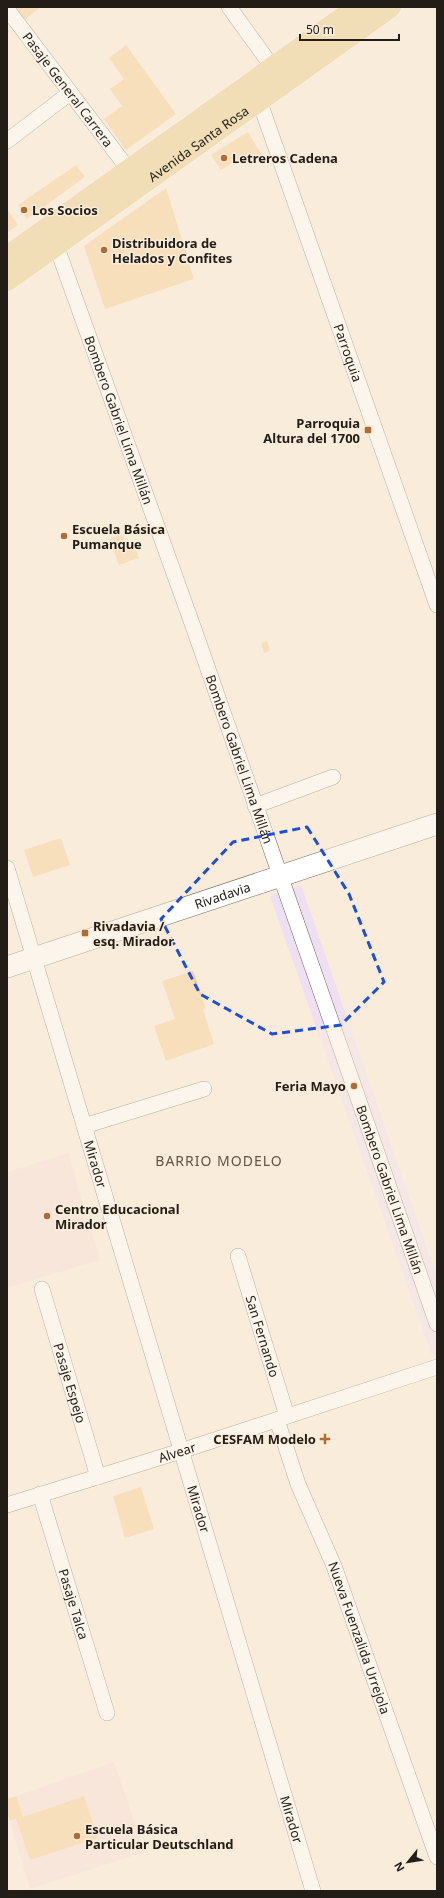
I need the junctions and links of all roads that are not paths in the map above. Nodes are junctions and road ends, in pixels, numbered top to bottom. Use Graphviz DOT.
graph roads {
  1 [pos="229,7"];
  2 [pos="358,7"];
  3 [pos="390,7"];
  4 [pos="7,9"];
  5 [pos="273,68"];
  6 [pos="70,93"];
  7 [pos="259,100"];
  8 [pos="9,135"];
  9 [pos="129,170"];
  10 [pos="56,245"];
  11 [pos="7,257"];
  12 [pos="7,280"];
  13 [pos="437,605"];
  14 [pos="333,777"];
  15 [pos="255,806"];
  16 [pos="437,824"];
  17 [pos="7,868"];
  18 [pos="280,877"];
  19 [pos="34,959"];
  20 [pos="7,967"];
  21 [pos="204,1089"];
  22 [pos="84,1126"];
  23 [pos="238,1256"];
  24 [pos="42,1289"];
  25 [pos="437,1324"];
  26 [pos="437,1367"];
  27 [pos="282,1418"];
  28 [pos="182,1451"];
  29 [pos="98,1477"];
  30 [pos="40,1494"];
  31 [pos="7,1505"];
  32 [pos="107,1712"];
  33 [pos="437,1858"];
  34 [pos="313,1891"];
  1 -- 5 [label="street"];
  2 -- 5 [label="main road, Avenida Santa Rosa"];
  3 -- 7 [label="main road, Avenida Santa Rosa"];
  4 -- 6 [label="street, Pasaje General Carrera"];
  5 -- 9 [label="main road, Avenida Santa Rosa"];
  6 -- 8 [label="street"];
  6 -- 9 [label="street, Pasaje General Carrera"];
  7 -- 10 [label="main road, Avenida Santa Rosa"];
  7 -- 13 [label="street, Parroquia"];
  9 -- 11 [label="main road, Avenida Santa Rosa"];
  10 -- 11 [label="street"];
  10 -- 12 [label="main road, Avenida Santa Rosa"];
  10 -- 15 [label="street, Bombero Gabriel Lima Millán"];
  14 -- 15 [label="street"];
  15 -- 18 [label="street, Bombero Gabriel Lima Millán"];
  16 -- 18 [label="street, Rivadavia"];
  17 -- 19 [label="street, Mirador"];
  18 -- 19 [label="street, Rivadavia"];
  18 -- 25 [label="street, Bombero Gabriel Lima Millán"];
  19 -- 20 [label="street, Rivadavia"];
  19 -- 22 [label="street, Mirador"];
  21 -- 22 [label="street, Mirador"];
  22 -- 28 [label="street, Mirador"];
  23 -- 27 [label="street, San Fernando"];
  24 -- 29 [label="street, Pasaje Espejo"];
  26 -- 27 [label="street, Alvear"];
  27 -- 28 [label="street, Alvear"];
  27 -- 33 [label="street, Nueva Fuenzalida Urrejola"];
  28 -- 29 [label="street, Alvear"];
  28 -- 34 [label="street, Mirador"];
  29 -- 30 [label="street, Alvear"];
  30 -- 31 [label="street, Alvear"];
  30 -- 32 [label="street, Pasaje Talca"];
}
